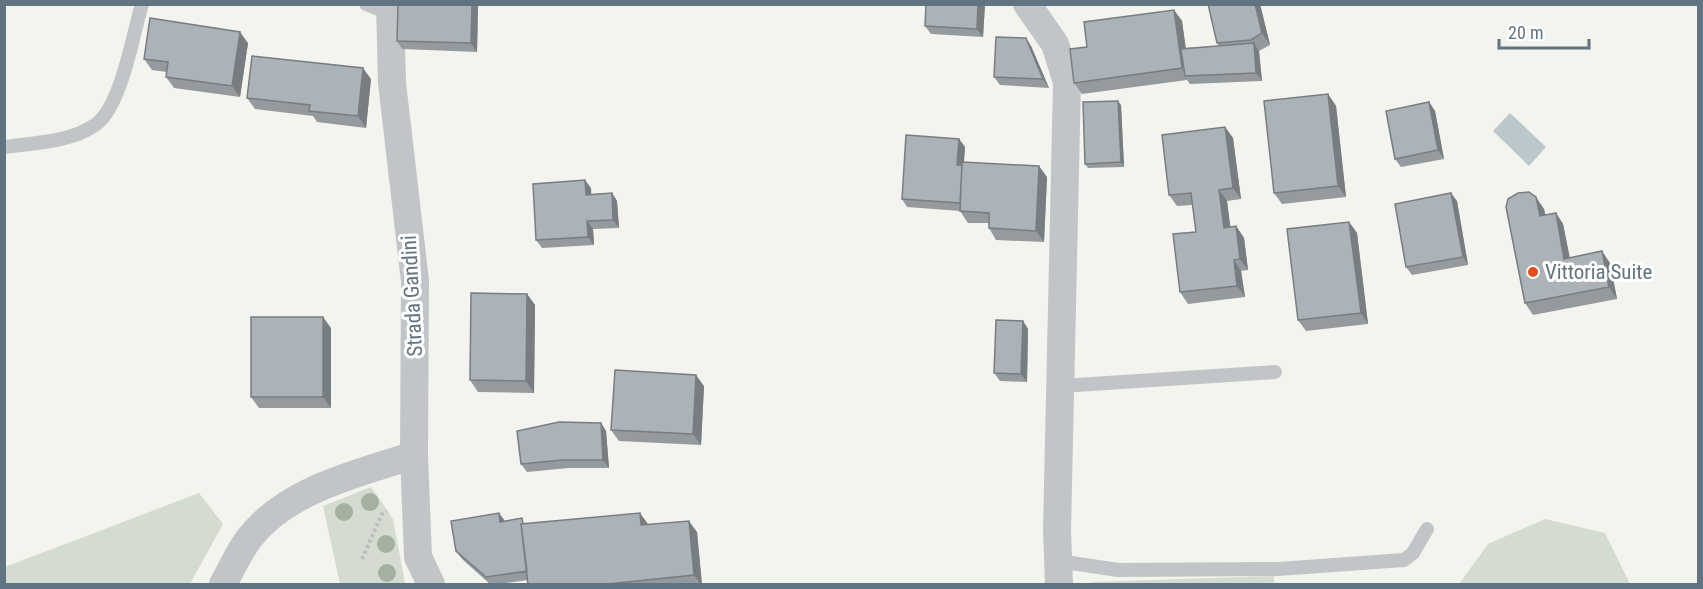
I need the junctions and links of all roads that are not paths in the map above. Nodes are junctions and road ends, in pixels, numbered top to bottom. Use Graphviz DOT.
graph roads {
  1 [pos="142,4"];
  2 [pos="1027,4"];
  3 [pos="381,8"];
  4 [pos="4,147"];
  5 [pos="1275,372"];
  6 [pos="1061,386"];
  7 [pos="414,455"];
  8 [pos="1427,530"];
  9 [pos="1058,573"];
  10 [pos="223,585"];
  11 [pos="431,585"];
  1 -- 4 [label="lane"];
  2 -- 6 [label="street"];
  3 -- 7 [label="street, Strada Gandini"];
  5 -- 6 [label="lane"];
  6 -- 9 [label="street"];
  7 -- 10 [label="street"];
  7 -- 11 [label="street, Strada Gandini"];
  8 -- 9 [label="lane"];
}
